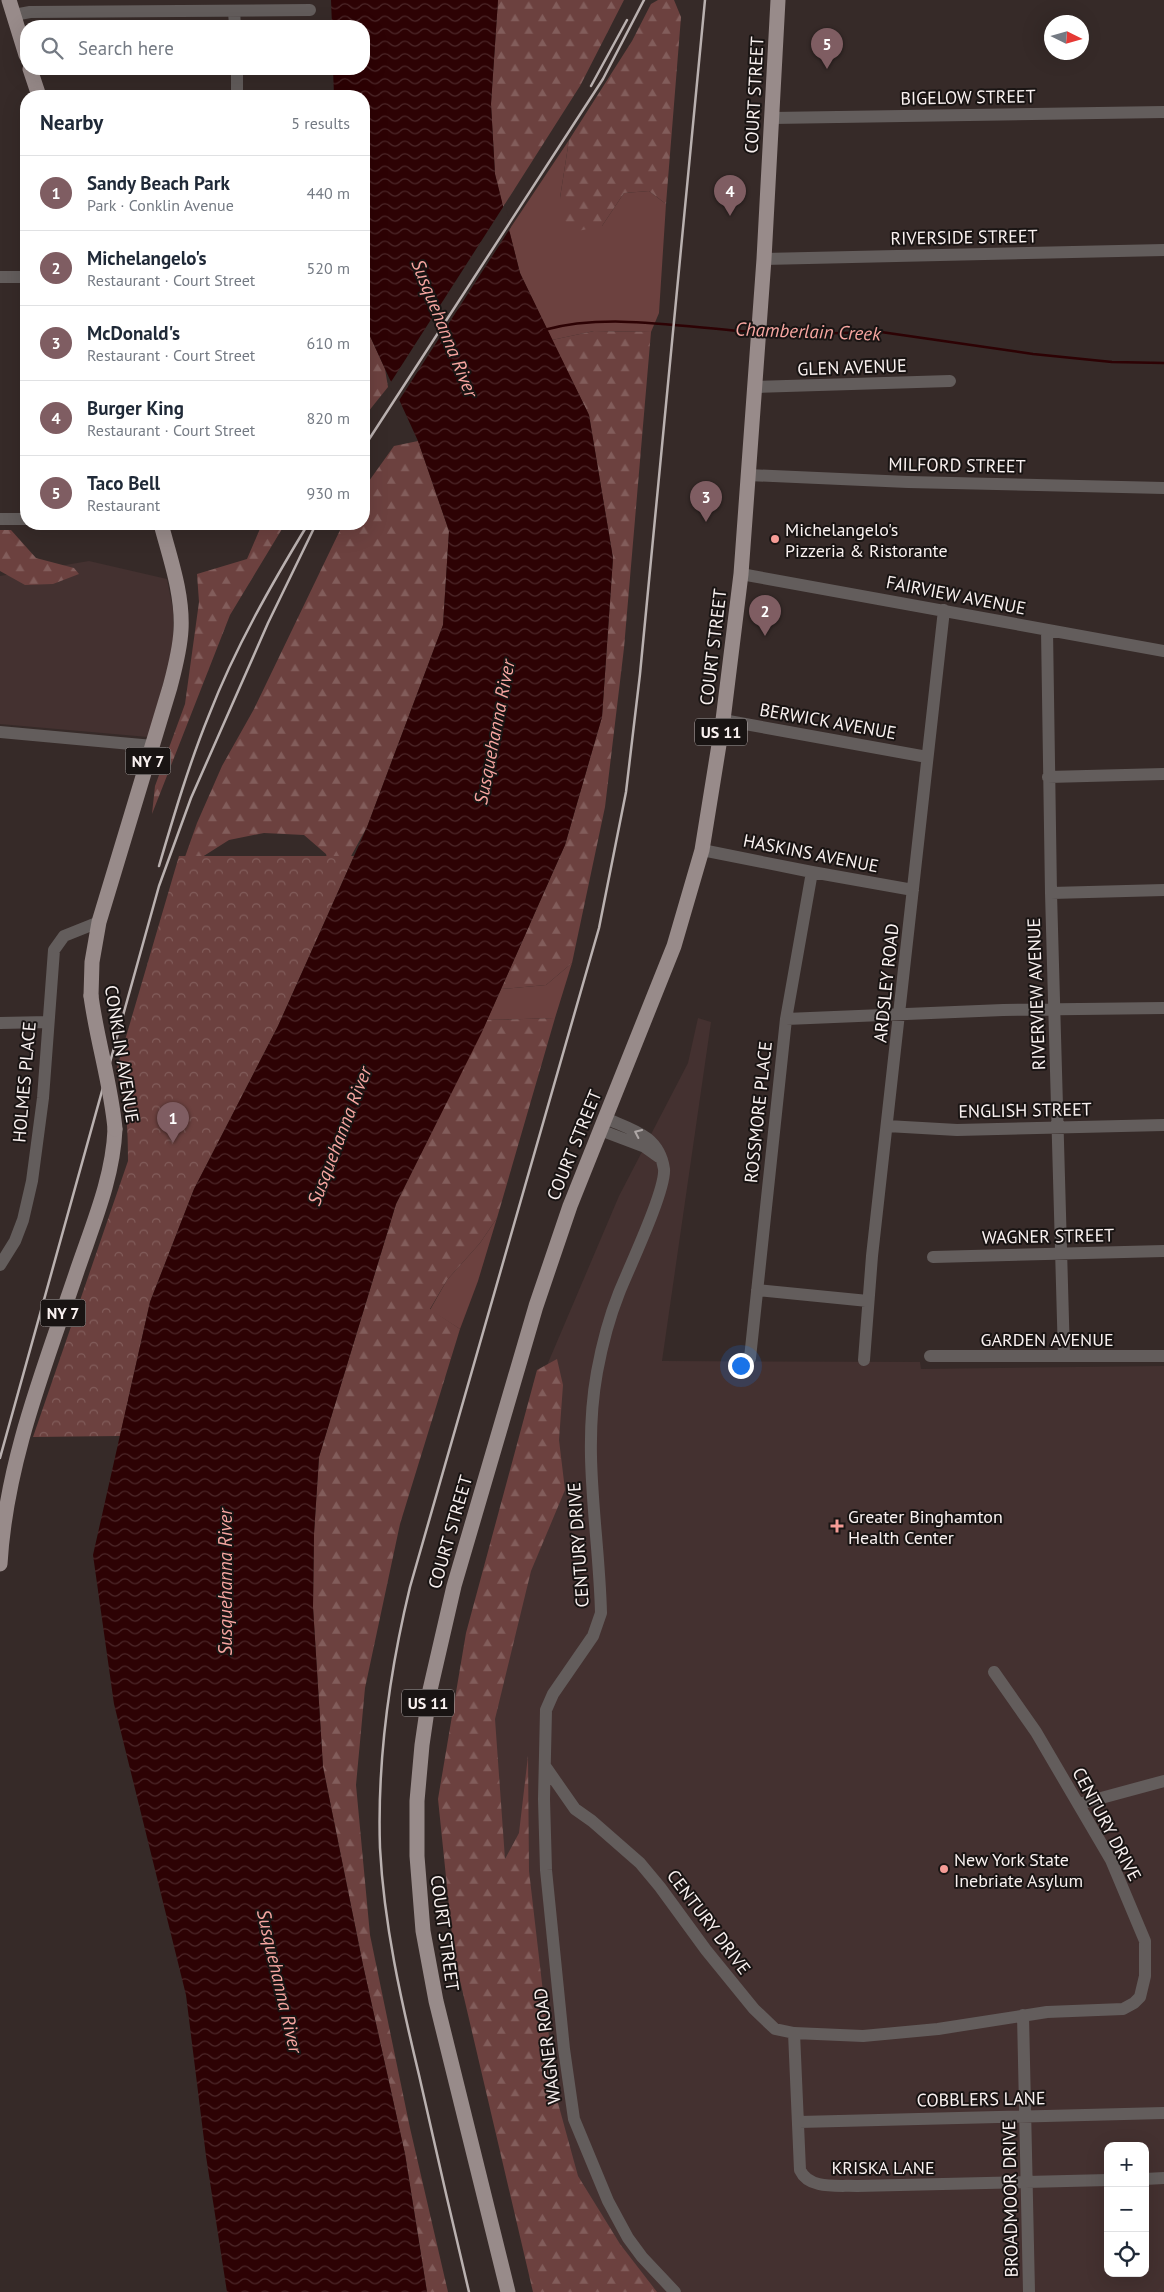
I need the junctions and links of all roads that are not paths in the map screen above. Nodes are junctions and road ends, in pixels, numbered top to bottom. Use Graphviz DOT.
graph roads {
  1 [pos="9,0"];
  2 [pos="778,0"];
  3 [pos="151,5"];
  4 [pos="286,5"];
  5 [pos="310,10"];
  6 [pos="234,11"];
  7 [pos="14,15"];
  8 [pos="235,20"];
  9 [pos="20,35"];
  10 [pos="32,75"];
  11 [pos="236,75"];
  12 [pos="37,90"];
  13 [pos="237,90"];
  14 [pos="1164,112"];
  15 [pos="772,118"];
  16 [pos="1164,250"];
  17 [pos="764,259"];
  18 [pos="20,277"];
  19 [pos="0,278"];
  20 [pos="950,381"];
  21 [pos="755,388"];
  22 [pos="748,475"];
  23 [pos="1164,488"];
  24 [pos="0,519"];
  25 [pos="20,519"];
  26 [pos="163,530"];
  27 [pos="741,574"];
  28 [pos="944,610"];
  29 [pos="1047,630"];
  30 [pos="1164,651"];
  31 [pos="723,720"];
  32 [pos="0,732"];
  33 [pos="153,746"];
  34 [pos="928,757"];
  35 [pos="1164,774"];
  36 [pos="1048,777"];
  37 [pos="702,850"];
  38 [pos="812,872"];
  39 [pos="913,890"];
  40 [pos="1164,890"];
  41 [pos="1051,892"];
  42 [pos="99,922"];
  43 [pos="1164,1008"];
  44 [pos="1055,1010"];
  45 [pos="900,1015"];
  46 [pos="786,1019"];
  47 [pos="48,1022"];
  48 [pos="0,1023"];
  49 [pos="603,1124"];
  50 [pos="1164,1125"];
  51 [pos="887,1126"];
  52 [pos="1057,1128"];
  53 [pos="1164,1251"];
  54 [pos="1061,1253"];
  55 [pos="934,1257"];
  56 [pos="0,1265"];
  57 [pos="757,1290"];
  58 [pos="868,1301"];
  59 [pos="930,1356"];
  60 [pos="1064,1356"];
  61 [pos="1164,1356"];
  62 [pos="750,1358"];
  63 [pos="864,1360"];
  64 [pos="0,1564"];
  65 [pos="994,1672"];
  66 [pos="545,1766"];
  67 [pos="1164,1781"];
  68 [pos="1079,1804"];
  69 [pos="1023,2015"];
  70 [pos="794,2033"];
  71 [pos="1164,2114"];
  72 [pos="1026,2117"];
  73 [pos="799,2122"];
  74 [pos="1164,2178"];
  75 [pos="1149,2179"];
  76 [pos="1104,2180"];
  77 [pos="1026,2182"];
  78 [pos="508,2292"];
  79 [pos="675,2292"];
  80 [pos="1029,2292"];
  1 -- 7 [label="main road"];
  2 -- 15 [label="main road, COURT STREET / US 11"];
  3 -- 6 [label="street"];
  3 -- 7 [label="street"];
  4 -- 5 [label="street"];
  4 -- 6 [label="street"];
  6 -- 8 [label="street"];
  7 -- 9 [label="main road"];
  10 -- 12 [label="main road"];
  11 -- 13 [label="street"];
  14 -- 15 [label="street, BIGELOW STREET"];
  15 -- 17 [label="main road, COURT STREET / US 11"];
  16 -- 17 [label="street, RIVERSIDE STREET"];
  17 -- 21 [label="main road, COURT STREET / US 11"];
  18 -- 19 [label="street"];
  20 -- 21 [label="street, GLEN AVENUE"];
  21 -- 22 [label="main road, COURT STREET / US 11"];
  22 -- 23 [label="street, MILFORD STREET"];
  22 -- 27 [label="main road, COURT STREET / US 11"];
  24 -- 25 [label="street"];
  26 -- 33 [label="main road, CONKLIN AVENUE / NY 7"];
  27 -- 28 [label="street, FAIRVIEW AVENUE"];
  27 -- 31 [label="main road, COURT STREET / US 11"];
  28 -- 29 [label="street, FAIRVIEW AVENUE"];
  28 -- 34 [label="street, ARDSLEY ROAD"];
  29 -- 30 [label="street, FAIRVIEW AVENUE"];
  29 -- 36 [label="street, RIVERVIEW AVENUE"];
  31 -- 34 [label="street, BERWICK AVENUE"];
  31 -- 37 [label="main road, COURT STREET / US 11"];
  32 -- 33 [label="street"];
  33 -- 42 [label="main road, CONKLIN AVENUE / NY 7"];
  34 -- 39 [label="street, ARDSLEY ROAD"];
  35 -- 36 [label="street"];
  36 -- 41 [label="street, RIVERVIEW AVENUE"];
  37 -- 38 [label="street, HASKINS AVENUE"];
  37 -- 49 [label="main road, COURT STREET / US 11"];
  38 -- 39 [label="street, HASKINS AVENUE"];
  38 -- 46 [label="street, ROSSMORE PLACE"];
  39 -- 45 [label="street, ARDSLEY ROAD"];
  40 -- 41 [label="street"];
  41 -- 44 [label="street, RIVERVIEW AVENUE"];
  42 -- 47 [label="street, HOLMES PLACE"];
  42 -- 64 [label="main road, CONKLIN AVENUE / NY 7, bridge"];
  43 -- 44 [label="street"];
  44 -- 45 [label="street"];
  44 -- 52 [label="street, RIVERVIEW AVENUE"];
  45 -- 46 [label="street"];
  45 -- 51 [label="street, ARDSLEY ROAD"];
  46 -- 57 [label="street, ROSSMORE PLACE"];
  47 -- 48 [label="street"];
  47 -- 56 [label="street, HOLMES PLACE"];
  49 -- 66 [label="street, CENTURY DRIVE"];
  49 -- 78 [label="main road, COURT STREET / US 11"];
  50 -- 52 [label="street, ENGLISH STREET"];
  51 -- 52 [label="street, ENGLISH STREET"];
  51 -- 58 [label="street, ARDSLEY ROAD"];
  52 -- 54 [label="street, RIVERVIEW AVENUE"];
  53 -- 54 [label="street, WAGNER STREET"];
  54 -- 55 [label="street, WAGNER STREET"];
  54 -- 60 [label="street, RIVERVIEW AVENUE"];
  57 -- 58 [label="street"];
  57 -- 62 [label="street, ROSSMORE PLACE"];
  58 -- 63 [label="street, ARDSLEY ROAD"];
  59 -- 60 [label="street, GARDEN AVENUE"];
  60 -- 61 [label="street, GARDEN AVENUE"];
  65 -- 68 [label="street, CENTURY DRIVE"];
  66 -- 70 [label="street, CENTURY DRIVE"];
  66 -- 79 [label="street, WAGNER ROAD"];
  67 -- 68 [label="street"];
  68 -- 69 [label="street, CENTURY DRIVE"];
  69 -- 70 [label="street, CENTURY DRIVE"];
  69 -- 72 [label="street, BROADMOOR DRIVE"];
  70 -- 73 [label="street, KRISKA LANE"];
  71 -- 72 [label="street, COBBLERS LANE"];
  72 -- 73 [label="street, COBBLERS LANE"];
  72 -- 77 [label="street, BROADMOOR DRIVE"];
  73 -- 77 [label="street, KRISKA LANE"];
  74 -- 75 [label="street"];
  76 -- 77 [label="street, KRISKA LANE"];
  77 -- 80 [label="street, BROADMOOR DRIVE"];
}
